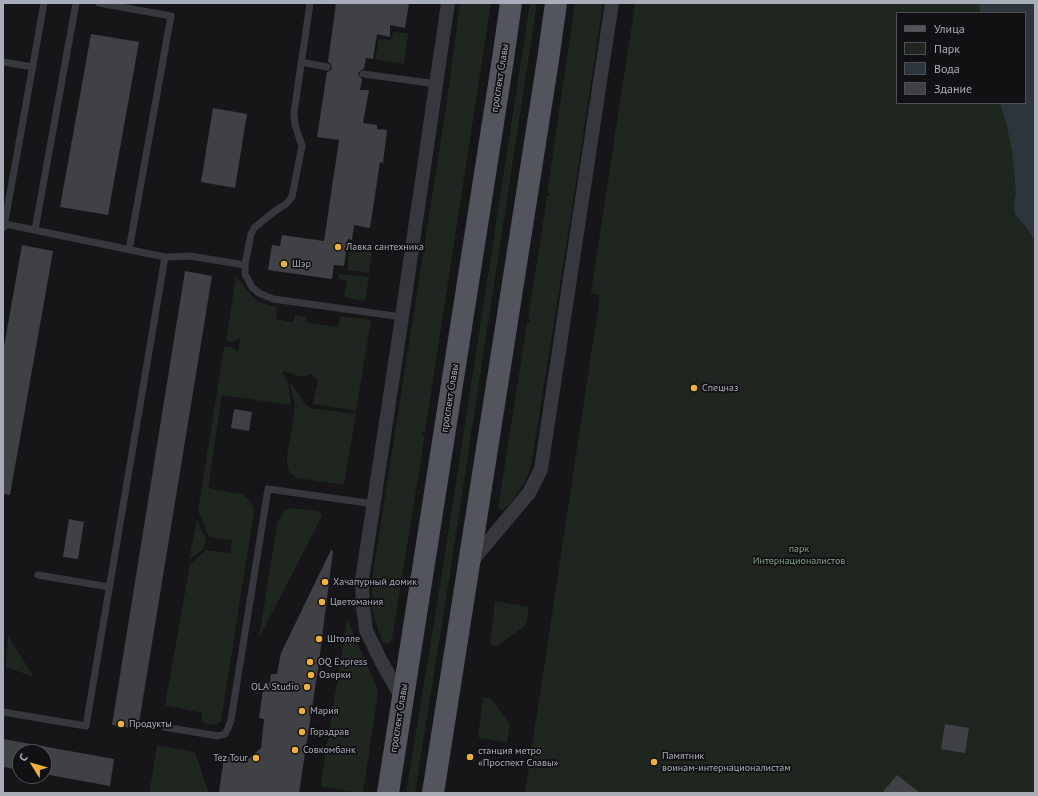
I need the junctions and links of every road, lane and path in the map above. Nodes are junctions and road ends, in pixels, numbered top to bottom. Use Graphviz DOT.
graph roads {
  1 [pos="44,3"];
  2 [pos="76,3"];
  3 [pos="99,3"];
  4 [pos="310,3"];
  5 [pos="448,3"];
  6 [pos="511,3"];
  7 [pos="556,3"];
  8 [pos="612,3"];
  9 [pos="3,62"];
  10 [pos="301,62"];
  11 [pos="33,67"];
  12 [pos="327,67"];
  13 [pos="363,74"];
  14 [pos="436,84"];
  15 [pos="4,225"];
  16 [pos="35,230"];
  17 [pos="129,250"];
  18 [pos="165,257"];
  19 [pos="245,265"];
  20 [pos="402,317"];
  21 [pos="374,504"];
  22 [pos="470,563"];
  23 [pos="38,575"];
  24 [pos="109,587"];
  25 [pos="402,698"];
  26 [pos="3,712"];
  27 [pos="164,727"];
  28 [pos="388,793"];
  29 [pos="433,793"];
  1 -- 11 [label="lane"];
  2 -- 16 [label="lane"];
  3 -- 17 [label="lane"];
  4 -- 10 [label="lane"];
  5 -- 14 [label="street"];
  6 -- 25 [label="main road, проспект Славы"];
  7 -- 22 [label="main road"];
  8 -- 22 [label="street"];
  9 -- 11 [label="lane"];
  10 -- 12 [label="lane"];
  10 -- 19 [label="lane"];
  11 -- 15 [label="lane"];
  13 -- 14 [label="lane"];
  14 -- 20 [label="street"];
  15 -- 16 [label="lane"];
  16 -- 17 [label="lane"];
  17 -- 18 [label="lane"];
  18 -- 19 [label="lane"];
  18 -- 24 [label="lane"];
  19 -- 20 [label="lane"];
  20 -- 21 [label="street"];
  21 -- 25 [label="street"];
  21 -- 27 [label="lane"];
  22 -- 29 [label="main road"];
  23 -- 24 [label="lane"];
  24 -- 26 [label="lane"];
  25 -- 28 [label="main road, проспект Славы"];
}
